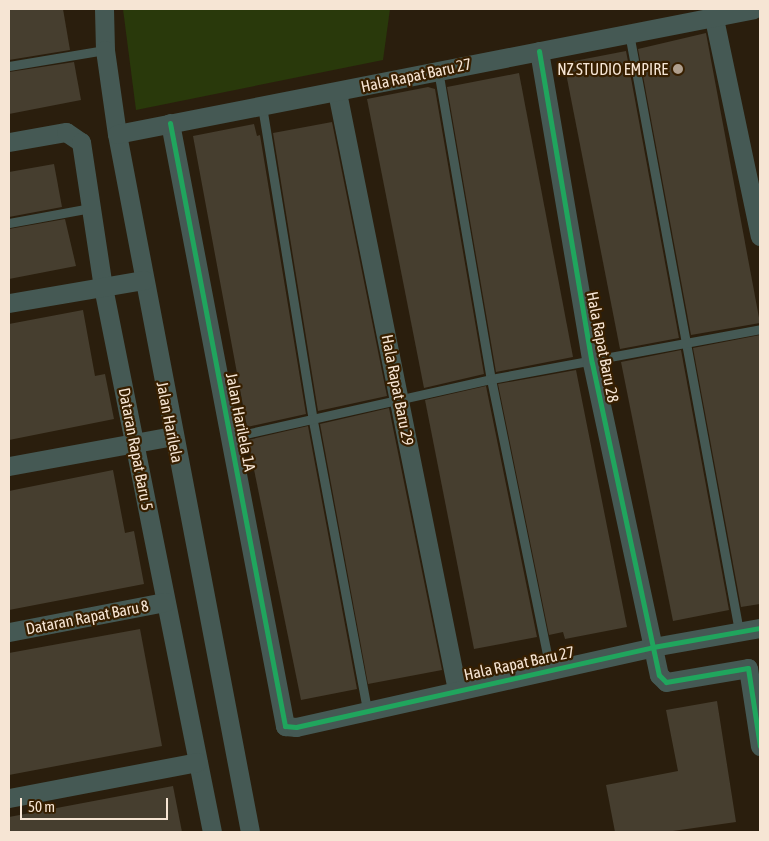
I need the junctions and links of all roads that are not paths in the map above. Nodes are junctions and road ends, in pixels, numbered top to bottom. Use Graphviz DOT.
graph roads {
  1 [pos="104,9"];
  2 [pos="754,9"];
  3 [pos="713,13"];
  4 [pos="629,33"];
  5 [pos="105,50"];
  6 [pos="539,51"];
  7 [pos="9,66"];
  8 [pos="438,70"];
  9 [pos="337,92"];
  10 [pos="262,106"];
  11 [pos="170,123"];
  12 [pos="117,134"];
  13 [pos="9,142"];
  14 [pos="91,208"];
  15 [pos="9,223"];
  16 [pos="760,236"];
  17 [pos="144,280"];
  18 [pos="103,287"];
  19 [pos="9,303"];
  20 [pos="760,329"];
  21 [pos="689,346"];
  22 [pos="592,363"];
  23 [pos="492,379"];
  24 [pos="400,399"];
  25 [pos="313,421"];
  26 [pos="172,436"];
  27 [pos="232,437"];
  28 [pos="135,442"];
  29 [pos="9,466"];
  30 [pos="165,602"];
  31 [pos="760,628"];
  32 [pos="740,631"];
  33 [pos="9,632"];
  34 [pos="653,647"];
  35 [pos="754,667"];
  36 [pos="550,669"];
  37 [pos="457,690"];
  38 [pos="368,710"];
  39 [pos="285,726"];
  40 [pos="760,746"];
  41 [pos="198,762"];
  42 [pos="9,798"];
  43 [pos="212,832"];
  44 [pos="250,832"];
  1 -- 5 [label="street, Jalan Harilela"];
  2 -- 3 [label="street, Hala Rapat Baru 27"];
  3 -- 4 [label="street, Hala Rapat Baru 27"];
  3 -- 16 [label="street"];
  4 -- 6 [label="street, Hala Rapat Baru 27"];
  4 -- 21 [label="lane"];
  5 -- 7 [label="lane"];
  5 -- 12 [label="street, Jalan Harilela"];
  6 -- 8 [label="street, Hala Rapat Baru 27"];
  6 -- 22 [label="street, Hala Rapat Baru 28"];
  8 -- 9 [label="street, Hala Rapat Baru 27"];
  8 -- 23 [label="lane"];
  9 -- 10 [label="street, Hala Rapat Baru 27"];
  9 -- 24 [label="street, Hala Rapat Baru 29"];
  10 -- 11 [label="street, Hala Rapat Baru 27"];
  10 -- 25 [label="lane"];
  11 -- 12 [label="street, Hala Rapat Baru 27"];
  11 -- 27 [label="street, Jalan Harilela 1A"];
  12 -- 17 [label="street, Jalan Harilela"];
  13 -- 14 [label="street, Dataran Rapat Baru 5"];
  14 -- 15 [label="lane"];
  14 -- 18 [label="street, Dataran Rapat Baru 5"];
  17 -- 18 [label="street"];
  17 -- 26 [label="street, Jalan Harilela"];
  18 -- 19 [label="street"];
  18 -- 28 [label="street, Dataran Rapat Baru 5"];
  20 -- 21 [label="lane"];
  21 -- 22 [label="lane"];
  21 -- 32 [label="lane"];
  22 -- 23 [label="lane"];
  22 -- 34 [label="street, Hala Rapat Baru 28"];
  23 -- 24 [label="lane"];
  23 -- 36 [label="lane"];
  24 -- 25 [label="lane"];
  24 -- 37 [label="street, Hala Rapat Baru 29"];
  25 -- 27 [label="lane"];
  25 -- 38 [label="lane"];
  26 -- 28 [label="street"];
  26 -- 44 [label="street, Jalan Harilela"];
  27 -- 39 [label="street, Jalan Harilela 1A"];
  28 -- 29 [label="street"];
  28 -- 30 [label="street, Dataran Rapat Baru 5"];
  30 -- 33 [label="street, Dataran Rapat Baru 8"];
  30 -- 41 [label="street, Dataran Rapat Baru 5"];
  31 -- 32 [label="street, Hala Rapat Baru 27"];
  32 -- 34 [label="street, Hala Rapat Baru 27"];
  34 -- 35 [label="street, Hala Rapat Baru 28"];
  34 -- 36 [label="street, Hala Rapat Baru 27"];
  35 -- 40 [label="street"];
  36 -- 37 [label="street, Hala Rapat Baru 27"];
  37 -- 38 [label="street, Hala Rapat Baru 27"];
  38 -- 39 [label="street, Hala Rapat Baru 27"];
  41 -- 42 [label="street"];
  41 -- 43 [label="street, Dataran Rapat Baru 5"];
}
